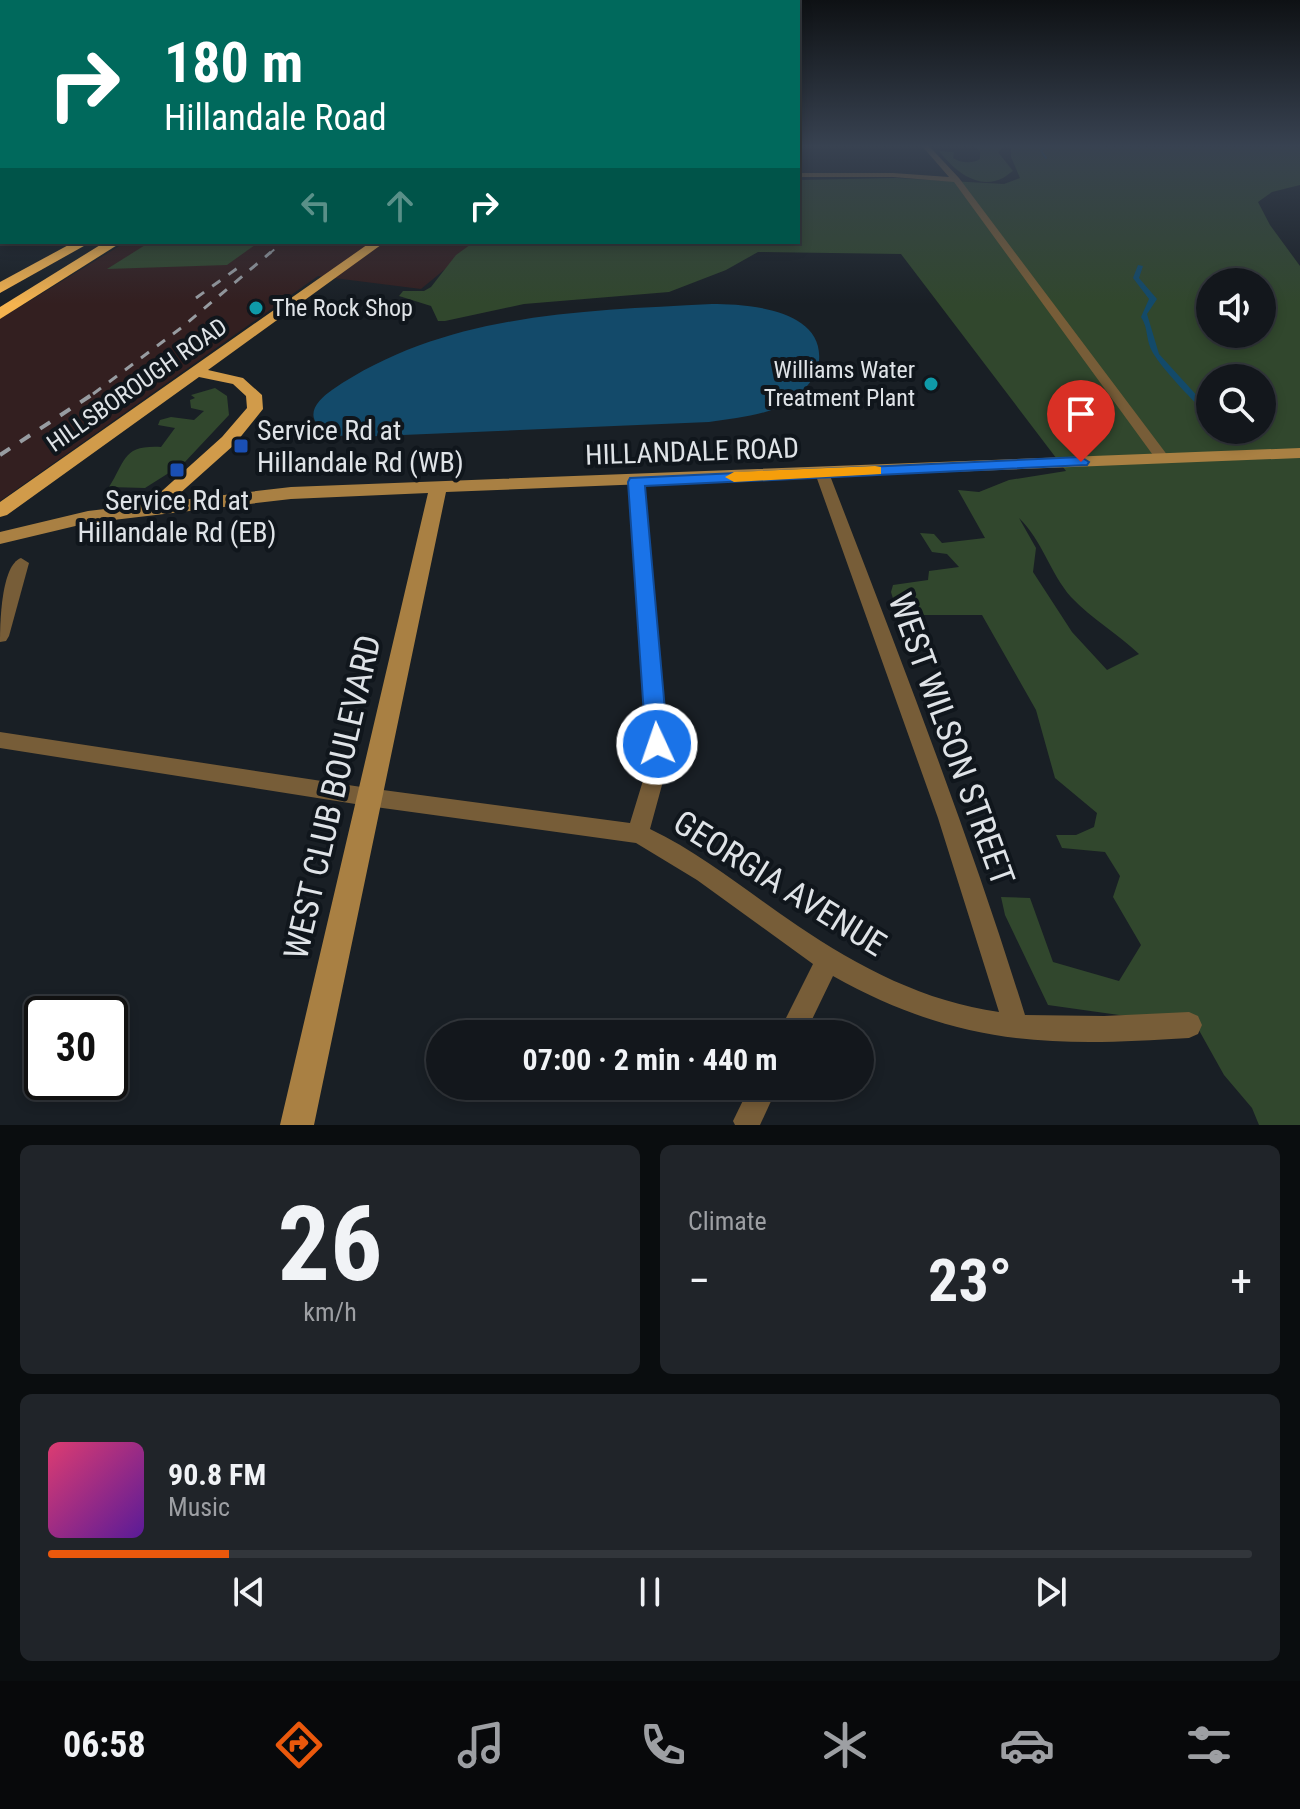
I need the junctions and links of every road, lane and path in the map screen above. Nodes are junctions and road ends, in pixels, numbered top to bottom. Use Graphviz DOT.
graph roads {
  1 [pos="970,198"];
  2 [pos="64,244"];
  3 [pos="80,244"];
  4 [pos="103,244"];
  5 [pos="112,244"];
  6 [pos="376,244"];
  7 [pos="0,276"];
  8 [pos="0,288"];
  9 [pos="0,302"];
  10 [pos="0,314"];
  11 [pos="197,372"];
  12 [pos="1300,453"];
  13 [pos="1163,459"];
  14 [pos="822,473"];
  15 [pos="636,482"];
  16 [pos="439,485"];
  17 [pos="152,508"];
  18 [pos="0,511"];
  19 [pos="88,517"];
  20 [pos="0,525"];
  21 [pos="0,538"];
  22 [pos="21,563"];
  23 [pos="0,636"];
  24 [pos="0,740"];
  25 [pos="368,797"];
  26 [pos="638,834"];
  27 [pos="829,959"];
  28 [pos="798,1020"];
  29 [pos="1189,1025"];
  30 [pos="1016,1027"];
  31 [pos="758,1100"];
  32 [pos="747,1121"];
  33 [pos="297,1125"];
  1 -- 13 [label="street"];
  2 -- 7 [label="highway"];
  3 -- 8 [label="highway"];
  4 -- 9 [label="highway"];
  5 -- 10 [label="highway"];
  6 -- 11 [label="main road, HILLSBOROUGH ROAD"];
  11 -- 17 [label="main road"];
  11 -- 18 [label="main road, HILLSBOROUGH ROAD"];
  12 -- 13 [label="main road, HILLANDALE ROAD"];
  13 -- 14 [label="main road, HILLANDALE ROAD"];
  14 -- 15 [label="main road, HILLANDALE ROAD"];
  14 -- 30 [label="street, WEST WILSON STREET"];
  15 -- 16 [label="main road, HILLANDALE ROAD"];
  15 -- 26 [label="street"];
  16 -- 17 [label="main road, HILLANDALE ROAD"];
  16 -- 25 [label="main road, WEST CLUB BOULEVARD"];
  17 -- 19 [label="main road, HILLANDALE ROAD"];
  19 -- 20 [label="main road, HILLANDALE ROAD"];
  19 -- 21 [label="main road, HILLANDALE ROAD"];
  22 -- 23 [label="street"];
  24 -- 25 [label="street, GEORGIA AVENUE"];
  25 -- 26 [label="street, GEORGIA AVENUE"];
  25 -- 33 [label="main road, WEST CLUB BOULEVARD"];
  26 -- 27 [label="street, GEORGIA AVENUE"];
  27 -- 28 [label="street"];
  27 -- 30 [label="street, GEORGIA AVENUE"];
  29 -- 30 [label="street, GEORGIA AVENUE"];
  31 -- 32 [label="street"];
}
